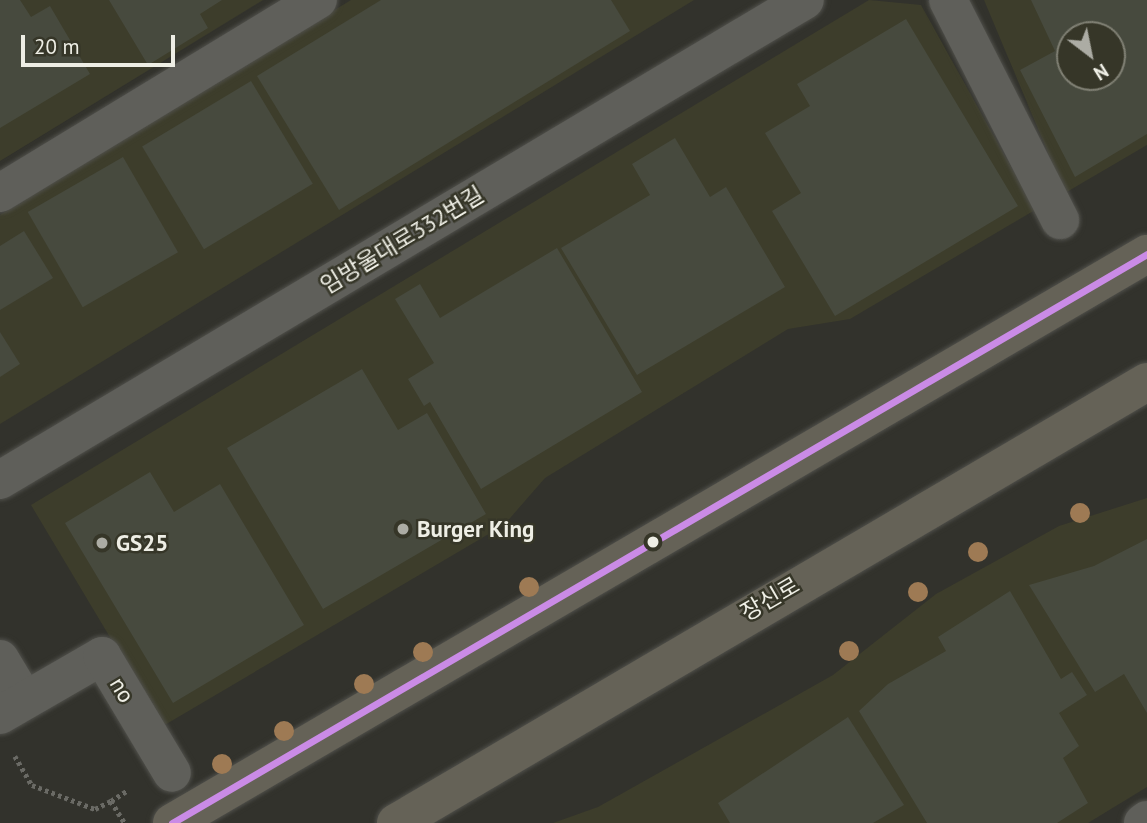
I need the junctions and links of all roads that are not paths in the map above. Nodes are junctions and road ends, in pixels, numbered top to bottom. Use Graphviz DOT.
graph roads {
  1 [pos="318,0"];
  2 [pos="805,0"];
  3 [pos="948,0"];
  4 [pos="0,193"];
  5 [pos="1060,220"];
  6 [pos="1147,254"];
  7 [pos="1147,382"];
  8 [pos="0,480"];
  9 [pos="0,659"];
  10 [pos="10,719"];
  11 [pos="162,771"];
  12 [pos="172,823"];
  13 [pos="396,823"];
  1 -- 4 [label="street"];
  2 -- 8 [label="street, 임방울대로332번길"];
  3 -- 5 [label="street"];
  6 -- 12 [label="main road"];
  7 -- 13 [label="main road, 장신로"];
  9 -- 10 [label="street"];
  10 -- 11 [label="street, no"];
}
